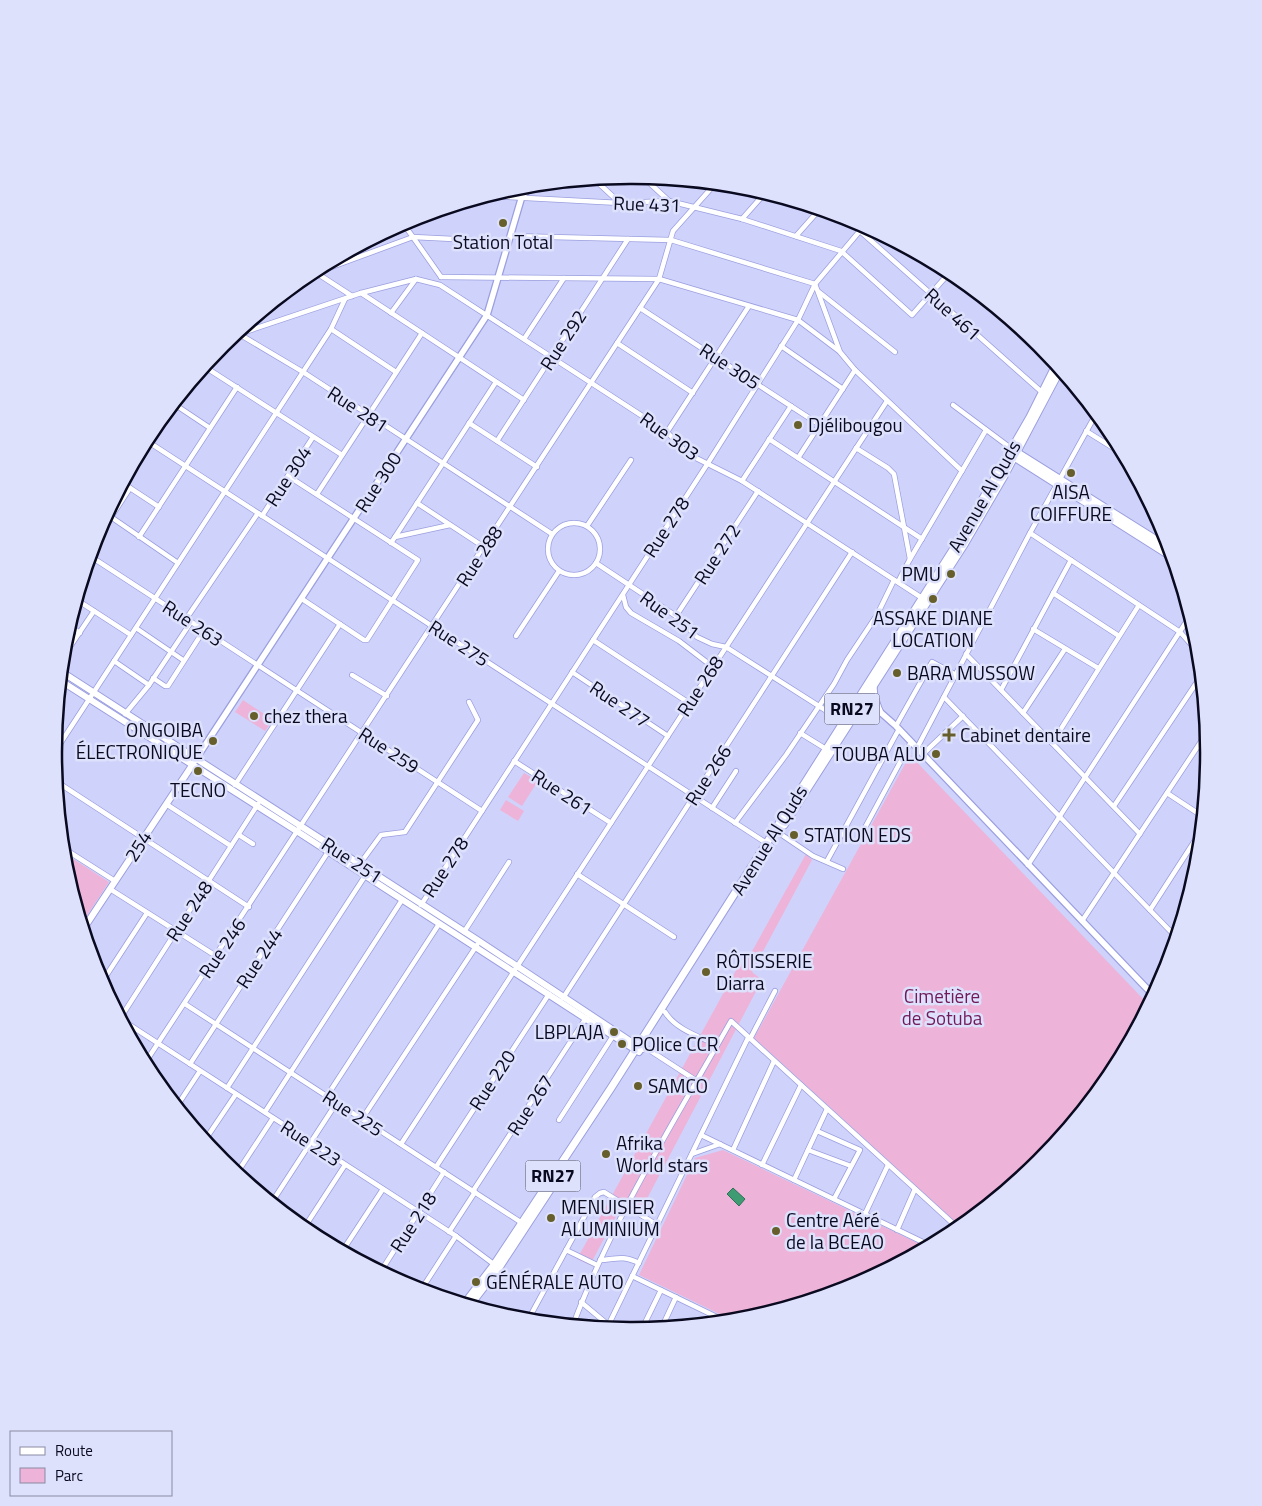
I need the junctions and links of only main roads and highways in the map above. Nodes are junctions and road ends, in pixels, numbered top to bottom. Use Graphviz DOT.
graph roads {
  1 [pos="1053,373"];
  2 [pos="1056,376"];
  3 [pos="1044,395"];
  4 [pos="1013,453"];
  5 [pos="1058,481"];
  6 [pos="1158,542"];
  7 [pos="1162,550"];
  8 [pos="68,676"];
  9 [pos="67,684"];
  10 [pos="873,686"];
  11 [pos="865,694"];
  12 [pos="856,713"];
  13 [pos="124,716"];
  14 [pos="195,762"];
  15 [pos="300,829"];
  16 [pos="769,845"];
  17 [pos="88,921"];
  18 [pos="477,944"];
  19 [pos="516,969"];
  20 [pos="640,1049"];
  21 [pos="497,1266"];
  22 [pos="470,1298"];
  23 [pos="474,1299"];
  1 -- 3 [label="main road, Avenue Al Quds / RN27"];
  2 -- 3 [label="main road, Avenue Al Quds / RN27"];
  3 -- 4 [label="main road, Avenue Al Quds / RN27"];
  4 -- 5 [label="main road"];
  4 -- 10 [label="main road, Avenue Al Quds / RN27"];
  4 -- 11 [label="main road, Avenue Al Quds / RN27"];
  5 -- 6 [label="main road"];
  5 -- 7 [label="main road"];
  8 -- 13 [label="main road, Rue 251"];
  9 -- 13 [label="main road, Rue 251"];
  10 -- 11 [label="main road, Avenue Al Quds / RN27"];
  10 -- 12 [label="main road"];
  11 -- 12 [label="main road, Avenue Al Quds / RN27"];
  11 -- 16 [label="main road, Avenue Al Quds / RN27"];
  12 -- 16 [label="main road, Avenue Al Quds / RN27"];
  13 -- 14 [label="main road, Rue 251"];
  14 -- 15 [label="main road, Rue 251"];
  14 -- 17 [label="main road, 254"];
  15 -- 18 [label="main road, Rue 251"];
  15 -- 18 [label="main road, Rue 251"];
  16 -- 20 [label="main road, Avenue Al Quds / RN27"];
  16 -- 20 [label="main road, Avenue Al Quds / RN27"];
  18 -- 19 [label="main road, Rue 251"];
  19 -- 20 [label="main road, Rue 251"];
  19 -- 20 [label="main road, Rue 251"];
  20 -- 21 [label="main road, Avenue Al Quds / RN27"];
  20 -- 21 [label="main road, Avenue Al Quds / RN27"];
  21 -- 22 [label="main road, Avenue Al Quds / RN27"];
  21 -- 23 [label="main road, Avenue Al Quds / RN27"];
}
